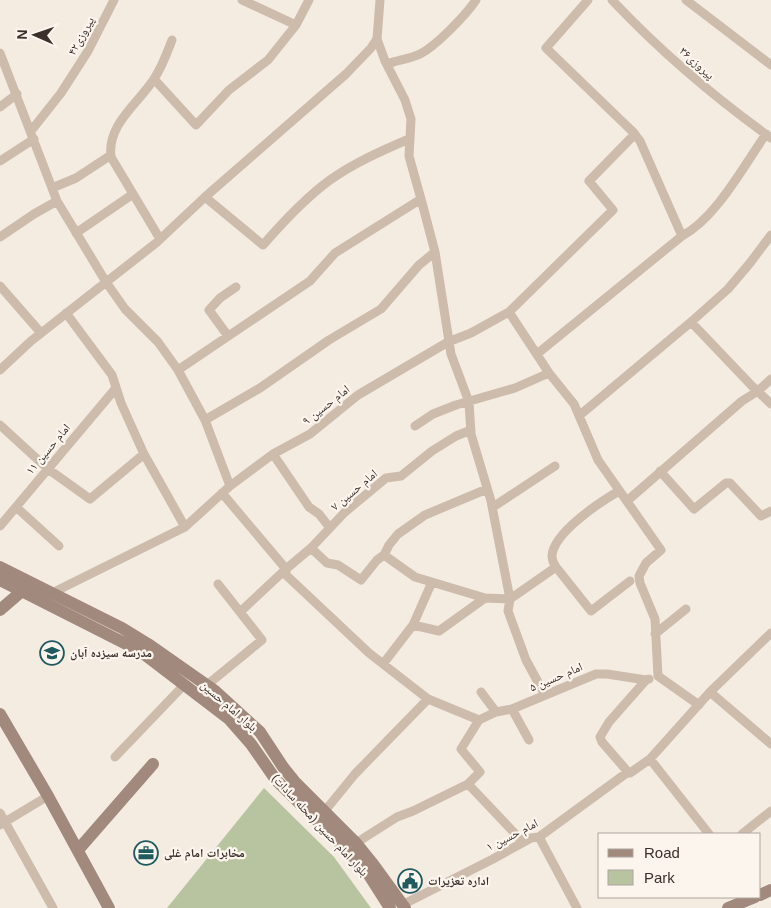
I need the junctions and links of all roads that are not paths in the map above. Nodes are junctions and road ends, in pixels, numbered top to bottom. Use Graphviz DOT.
graph roads {
  1 [pos="114,0"];
  2 [pos="242,0"];
  3 [pos="309,0"];
  4 [pos="380,0"];
  5 [pos="476,0"];
  6 [pos="588,0"];
  7 [pos="612,0"];
  8 [pos="686,0"];
  9 [pos="296,24"];
  10 [pos="377,39"];
  11 [pos="172,40"];
  12 [pos="0,53"];
  13 [pos="387,64"];
  14 [pos="771,65"];
  15 [pos="154,79"];
  16 [pos="17,94"];
  17 [pos="0,107"];
  18 [pos="635,134"];
  19 [pos="33,135"];
  20 [pos="768,136"];
  21 [pos="408,139"];
  22 [pos="111,155"];
  23 [pos="0,161"];
  24 [pos="52,188"];
  25 [pos="133,194"];
  26 [pos="205,197"];
  27 [pos="421,199"];
  28 [pos="57,202"];
  29 [pos="76,233"];
  30 [pos="771,235"];
  31 [pos="682,236"];
  32 [pos="0,237"];
  33 [pos="160,239"];
  34 [pos="435,252"];
  35 [pos="106,282"];
  36 [pos="0,286"];
  37 [pos="236,288"];
  38 [pos="509,312"];
  39 [pos="66,313"];
  40 [pos="692,322"];
  41 [pos="41,333"];
  42 [pos="228,336"];
  43 [pos="448,342"];
  44 [pos="537,354"];
  45 [pos="2,364"];
  46 [pos="178,370"];
  47 [pos="549,373"];
  48 [pos="771,379"];
  49 [pos="116,388"];
  50 [pos="758,391"];
  51 [pos="469,402"];
  52 [pos="771,404"];
  53 [pos="580,415"];
  54 [pos="205,420"];
  55 [pos="0,425"];
  56 [pos="415,426"];
  57 [pos="471,430"];
  58 [pos="144,454"];
  59 [pos="273,454"];
  60 [pos="555,466"];
  61 [pos="48,468"];
  62 [pos="660,471"];
  63 [pos="230,486"];
  64 [pos="488,489"];
  65 [pos="619,491"];
  66 [pos="222,493"];
  67 [pos="627,501"];
  68 [pos="16,507"];
  69 [pos="493,507"];
  70 [pos="771,512"];
  71 [pos="0,526"];
  72 [pos="185,527"];
  73 [pos="330,528"];
  74 [pos="59,546"];
  75 [pos="311,548"];
  76 [pos="384,555"];
  77 [pos="0,567"];
  78 [pos="556,567"];
  79 [pos="286,568"];
  80 [pos="0,580"];
  81 [pos="630,581"];
  82 [pos="432,582"];
  83 [pos="218,584"];
  84 [pos="22,591"];
  85 [pos="52,593"];
  86 [pos="485,598"];
  87 [pos="510,599"];
  88 [pos="686,609"];
  89 [pos="0,610"];
  90 [pos="240,612"];
  91 [pos="413,625"];
  92 [pos="771,633"];
  93 [pos="655,634"];
  94 [pos="383,664"];
  95 [pos="658,676"];
  96 [pos="646,680"];
  97 [pos="184,685"];
  98 [pos="208,686"];
  99 [pos="482,692"];
  100 [pos="710,692"];
  101 [pos="545,695"];
  102 [pos="428,699"];
  103 [pos="699,705"];
  104 [pos="512,709"];
  105 [pos="496,712"];
  106 [pos="0,714"];
  107 [pos="479,720"];
  108 [pos="529,740"];
  109 [pos="770,740"];
  110 [pos="115,757"];
  111 [pos="650,759"];
  112 [pos="153,764"];
  113 [pos="628,772"];
  114 [pos="468,784"];
  115 [pos="48,796"];
  116 [pos="324,812"];
  117 [pos="771,812"];
  118 [pos="0,813"];
  119 [pos="3,824"];
  120 [pos="708,833"];
  121 [pos="743,833"];
  122 [pos="539,838"];
  123 [pos="356,842"];
  124 [pos="523,842"];
  125 [pos="78,850"];
  126 [pos="753,898"];
  127 [pos="399,907"];
  128 [pos="52,908"];
  129 [pos="109,908"];
  130 [pos="577,908"];
  131 [pos="728,908"];
  1 -- 19 [label="street, پیروزی۴۲"];
  2 -- 9 [label="street"];
  3 -- 9 [label="street"];
  4 -- 10 [label="street"];
  5 -- 13 [label="street"];
  6 -- 18 [label="street"];
  7 -- 20 [label="street, پیروزی۳۶"];
  8 -- 14 [label="street"];
  9 -- 15 [label="street"];
  10 -- 13 [label="street"];
  10 -- 26 [label="street"];
  11 -- 15 [label="street"];
  12 -- 16 [label="street"];
  13 -- 21 [label="street"];
  15 -- 22 [label="street"];
  16 -- 17 [label="street"];
  16 -- 19 [label="street"];
  18 -- 31 [label="street"];
  18 -- 38 [label="street, امام حسین ۹"];
  19 -- 23 [label="street"];
  19 -- 24 [label="street"];
  20 -- 31 [label="street"];
  21 -- 26 [label="street"];
  21 -- 27 [label="street"];
  22 -- 24 [label="street"];
  22 -- 25 [label="street"];
  24 -- 28 [label="street"];
  25 -- 29 [label="street"];
  25 -- 33 [label="street"];
  26 -- 33 [label="street"];
  27 -- 34 [label="street"];
  27 -- 42 [label="street"];
  28 -- 29 [label="street"];
  28 -- 32 [label="street"];
  29 -- 35 [label="street"];
  30 -- 40 [label="street"];
  31 -- 44 [label="street"];
  33 -- 35 [label="street"];
  34 -- 43 [label="street"];
  34 -- 54 [label="street"];
  35 -- 39 [label="street"];
  35 -- 46 [label="street"];
  36 -- 41 [label="street"];
  37 -- 42 [label="street"];
  38 -- 43 [label="street, امام حسین ۹"];
  38 -- 44 [label="street"];
  39 -- 41 [label="street"];
  39 -- 49 [label="street"];
  40 -- 50 [label="street"];
  40 -- 53 [label="street"];
  41 -- 45 [label="street"];
  42 -- 46 [label="street"];
  43 -- 51 [label="street"];
  43 -- 59 [label="street, امام حسین ۹"];
  44 -- 47 [label="street"];
  46 -- 54 [label="street"];
  47 -- 51 [label="street"];
  47 -- 53 [label="street"];
  48 -- 50 [label="street"];
  49 -- 58 [label="street"];
  49 -- 61 [label="street, امام حسین ۱۱"];
  50 -- 52 [label="street"];
  50 -- 62 [label="street"];
  51 -- 56 [label="street"];
  51 -- 57 [label="street"];
  53 -- 65 [label="street"];
  54 -- 63 [label="street"];
  55 -- 61 [label="street"];
  57 -- 64 [label="street"];
  57 -- 73 [label="street, امام حسین ۷"];
  58 -- 61 [label="street"];
  58 -- 72 [label="street"];
  59 -- 63 [label="street, امام حسین ۹"];
  59 -- 73 [label="street"];
  60 -- 69 [label="street"];
  61 -- 68 [label="street, امام حسین ۱۱"];
  62 -- 67 [label="street"];
  62 -- 70 [label="street"];
  63 -- 66 [label="street, امام حسین ۹"];
  64 -- 69 [label="street"];
  64 -- 76 [label="street"];
  65 -- 67 [label="street"];
  65 -- 78 [label="street"];
  66 -- 72 [label="street, امام حسین ۹"];
  66 -- 79 [label="street"];
  67 -- 93 [label="street"];
  68 -- 71 [label="street, امام حسین ۱۱"];
  68 -- 74 [label="street"];
  69 -- 87 [label="street"];
  72 -- 85 [label="street, امام حسین ۹"];
  73 -- 75 [label="street, امام حسین ۷"];
  75 -- 76 [label="street"];
  75 -- 79 [label="street, امام حسین ۷"];
  76 -- 82 [label="street"];
  77 -- 85 [label="street, بلوار امام حسین"];
  78 -- 81 [label="street"];
  78 -- 87 [label="street"];
  79 -- 90 [label="street, امام حسین ۷"];
  79 -- 94 [label="street"];
  80 -- 84 [label="street, بلوار امام حسین (محله سادات)"];
  82 -- 86 [label="street"];
  82 -- 91 [label="street"];
  83 -- 90 [label="street"];
  84 -- 89 [label="street"];
  84 -- 97 [label="street, بلوار امام حسین (محله سادات)"];
  85 -- 98 [label="street, بلوار امام حسین"];
  86 -- 87 [label="street"];
  86 -- 91 [label="street"];
  87 -- 101 [label="street"];
  88 -- 93 [label="street"];
  90 -- 98 [label="street"];
  91 -- 94 [label="street"];
  92 -- 100 [label="street, امام حسین ۱"];
  93 -- 95 [label="street"];
  94 -- 102 [label="street"];
  95 -- 96 [label="street"];
  95 -- 103 [label="street"];
  96 -- 101 [label="street, امام حسین ۵"];
  96 -- 113 [label="street"];
  97 -- 110 [label="street"];
  97 -- 127 [label="street, بلوار امام حسین (محله سادات)"];
  98 -- 116 [label="street, بلوار امام حسین"];
  99 -- 105 [label="street"];
  100 -- 103 [label="street, امام حسین ۱"];
  100 -- 109 [label="street"];
  101 -- 104 [label="street, امام حسین ۵"];
  102 -- 107 [label="street"];
  102 -- 116 [label="street"];
  103 -- 111 [label="street, امام حسین ۱"];
  104 -- 105 [label="street, امام حسین ۵"];
  104 -- 108 [label="street"];
  105 -- 107 [label="street, امام حسین ۵"];
  106 -- 115 [label="street"];
  107 -- 114 [label="street"];
  111 -- 113 [label="street, امام حسین ۱"];
  111 -- 120 [label="street"];
  112 -- 125 [label="street"];
  113 -- 122 [label="street, امام حسین ۱"];
  114 -- 123 [label="street"];
  114 -- 124 [label="street"];
  115 -- 119 [label="street"];
  115 -- 125 [label="street"];
  116 -- 123 [label="street, بلوار امام حسین"];
  117 -- 121 [label="street"];
  118 -- 119 [label="street"];
  119 -- 128 [label="street"];
  122 -- 124 [label="street, امام حسین ۱"];
  122 -- 130 [label="street"];
  123 -- 127 [label="street, بلوار امام حسین"];
  124 -- 127 [label="street, امام حسین ۱"];
  125 -- 129 [label="street"];
  126 -- 131 [label="street"];
}
